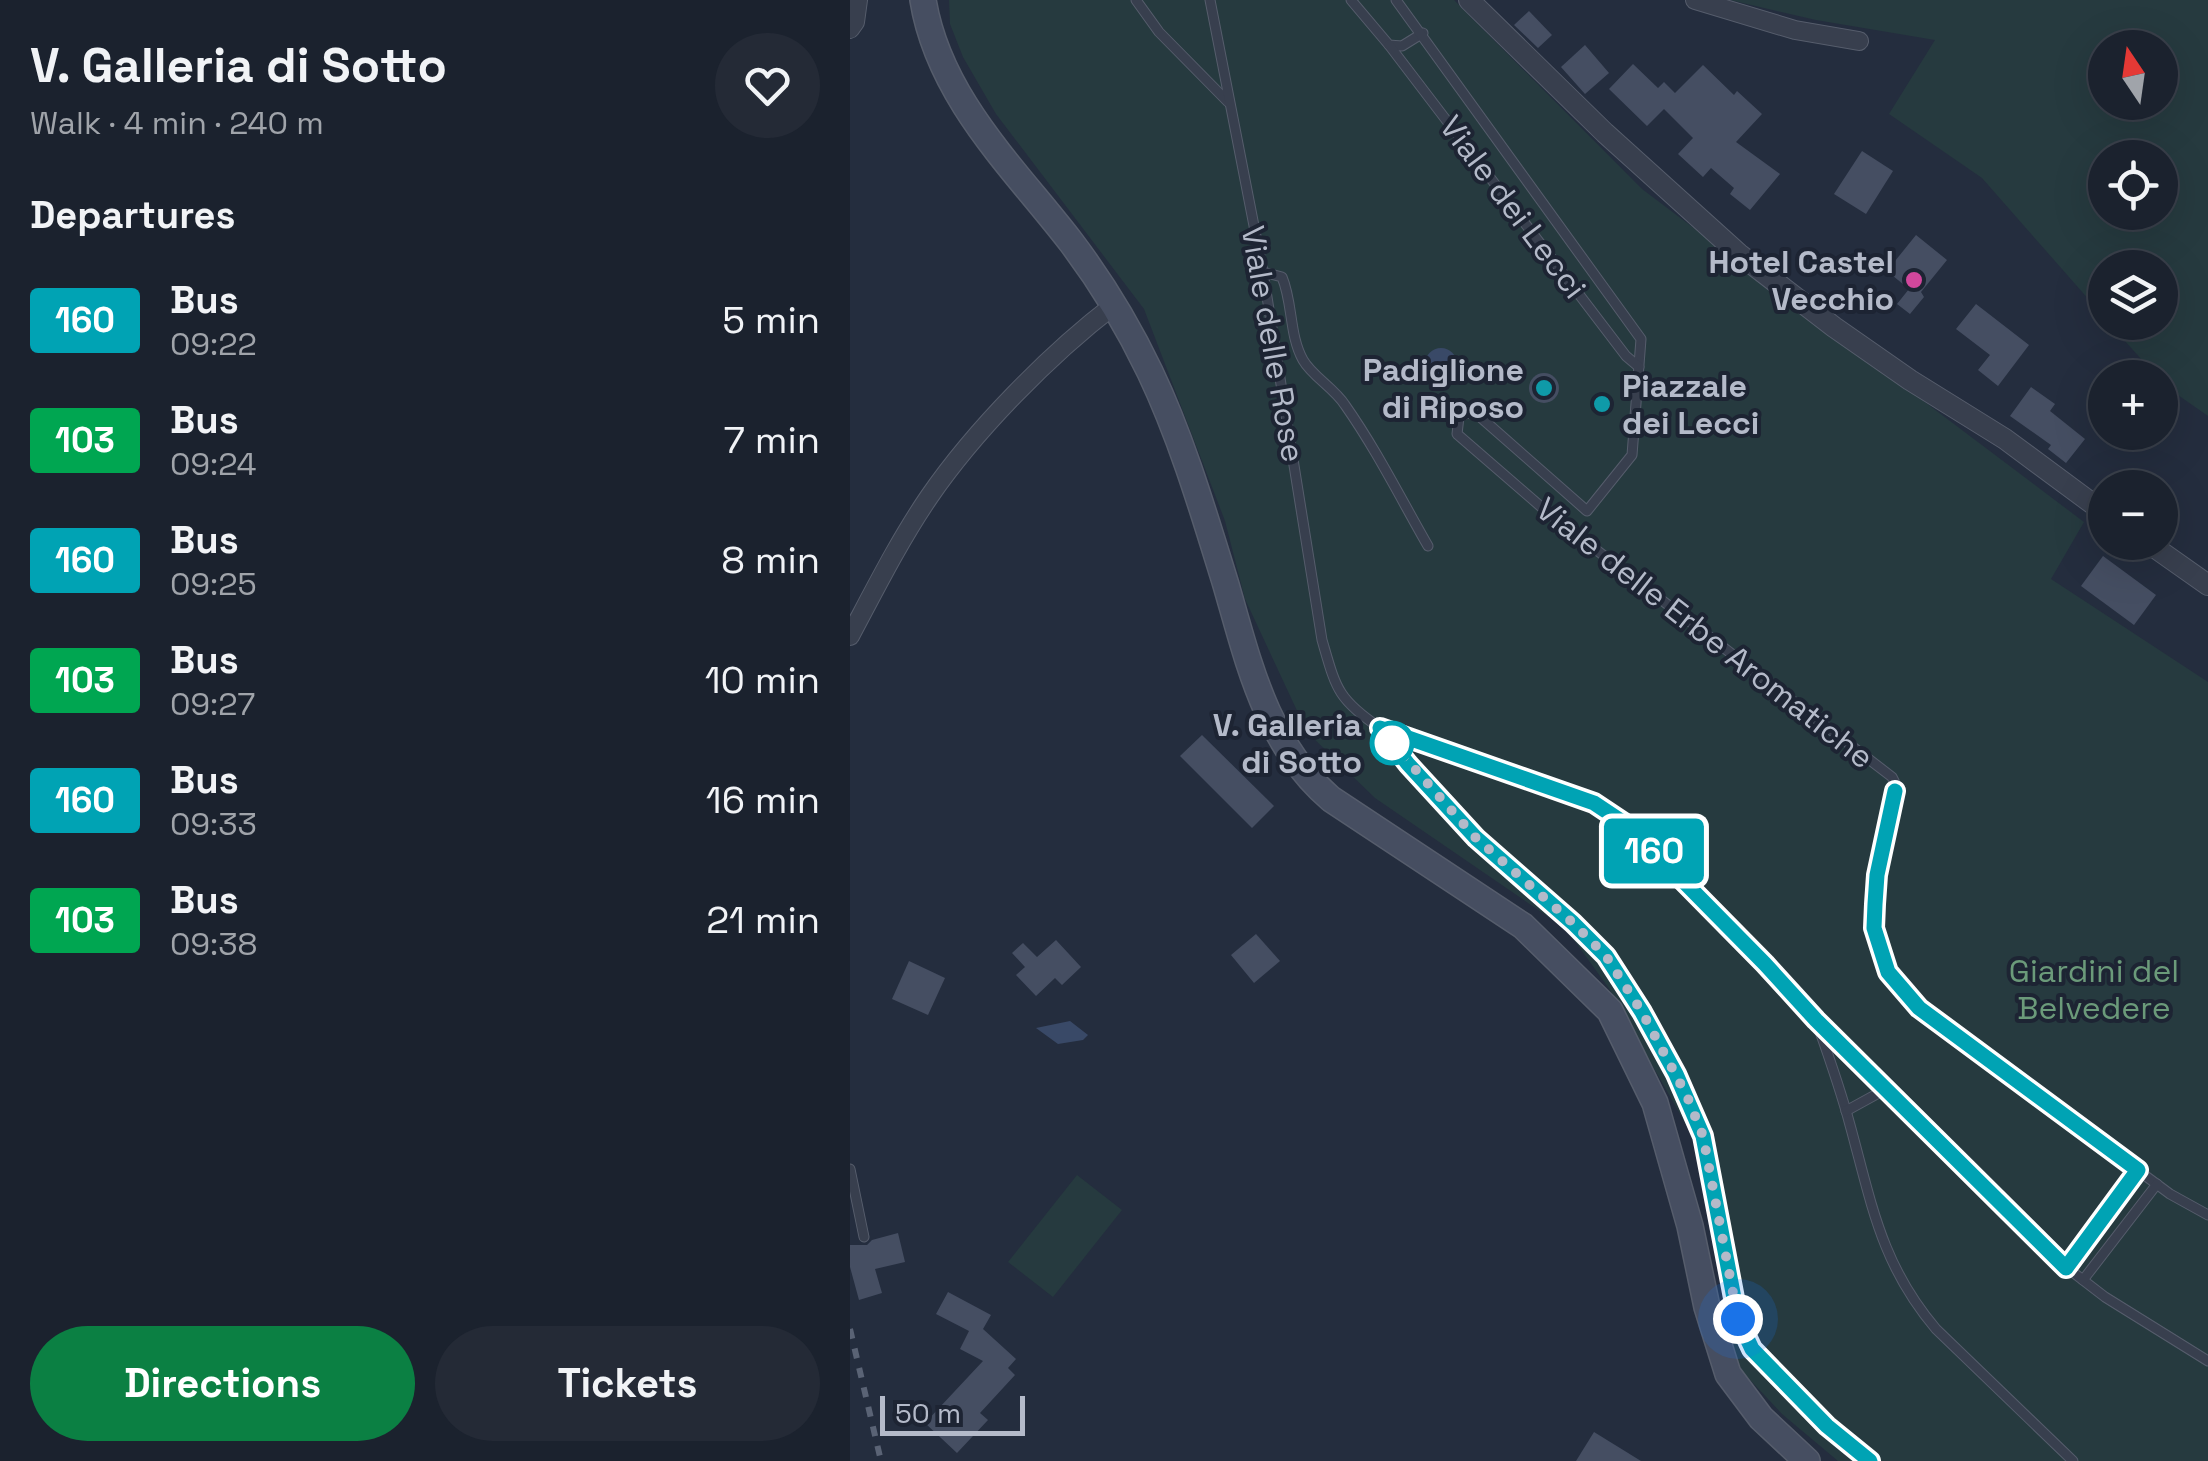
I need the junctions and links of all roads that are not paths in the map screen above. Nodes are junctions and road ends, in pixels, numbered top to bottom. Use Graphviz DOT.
graph roads {
  1 [pos="858,0"];
  2 [pos="923,0"];
  3 [pos="1136,0"];
  4 [pos="1210,0"];
  5 [pos="1352,0"];
  6 [pos="1396,0"];
  7 [pos="1695,0"];
  8 [pos="1475,3"];
  9 [pos="850,29"];
  10 [pos="1423,34"];
  11 [pos="1859,41"];
  12 [pos="1389,45"];
  13 [pos="1229,104"];
  14 [pos="1262,272"];
  15 [pos="1114,305"];
  16 [pos="1639,367"];
  17 [pos="2088,500"];
  18 [pos="1428,546"];
  19 [pos="2173,560"];
  20 [pos="2208,585"];
  21 [pos="850,636"];
  22 [pos="1380,728"];
  23 [pos="1816,1020"];
  24 [pos="1886,1089"];
  25 [pos="1846,1111"];
  26 [pos="850,1169"];
  27 [pos="2138,1170"];
  28 [pos="2157,1184"];
  29 [pos="2208,1214"];
  30 [pos="864,1237"];
  31 [pos="2066,1268"];
  32 [pos="2083,1280"];
  33 [pos="2208,1361"];
  34 [pos="1807,1461"];
  35 [pos="1870,1461"];
  36 [pos="2074,1461"];
  1 -- 9 [label="street"];
  2 -- 15 [label="main road"];
  3 -- 13 [label="lane"];
  4 -- 13 [label="lane, Viale delle Rose"];
  5 -- 12 [label="lane, Viale dei Lecci"];
  6 -- 10 [label="lane, Viale dei Lecci"];
  7 -- 11 [label="street"];
  8 -- 17 [label="street"];
  10 -- 12 [label="lane"];
  10 -- 16 [label="lane, Viale dei Lecci"];
  12 -- 16 [label="lane, Viale dei Lecci"];
  13 -- 14 [label="lane, Viale delle Rose"];
  14 -- 18 [label="lane"];
  14 -- 22 [label="lane, Viale delle Rose"];
  15 -- 21 [label="street"];
  15 -- 34 [label="main road"];
  16 -- 27 [label="lane, Viale delle Erbe Aromatiche"];
  19 -- 20 [label="street"];
  22 -- 23 [label="lane"];
  22 -- 35 [label="lane"];
  23 -- 24 [label="lane"];
  23 -- 25 [label="lane"];
  24 -- 25 [label="lane"];
  24 -- 31 [label="lane"];
  25 -- 36 [label="lane"];
  26 -- 30 [label="lane"];
  27 -- 28 [label="lane"];
  27 -- 31 [label="lane"];
  28 -- 29 [label="lane"];
  28 -- 32 [label="lane"];
  31 -- 32 [label="lane"];
  32 -- 33 [label="lane"];
}
